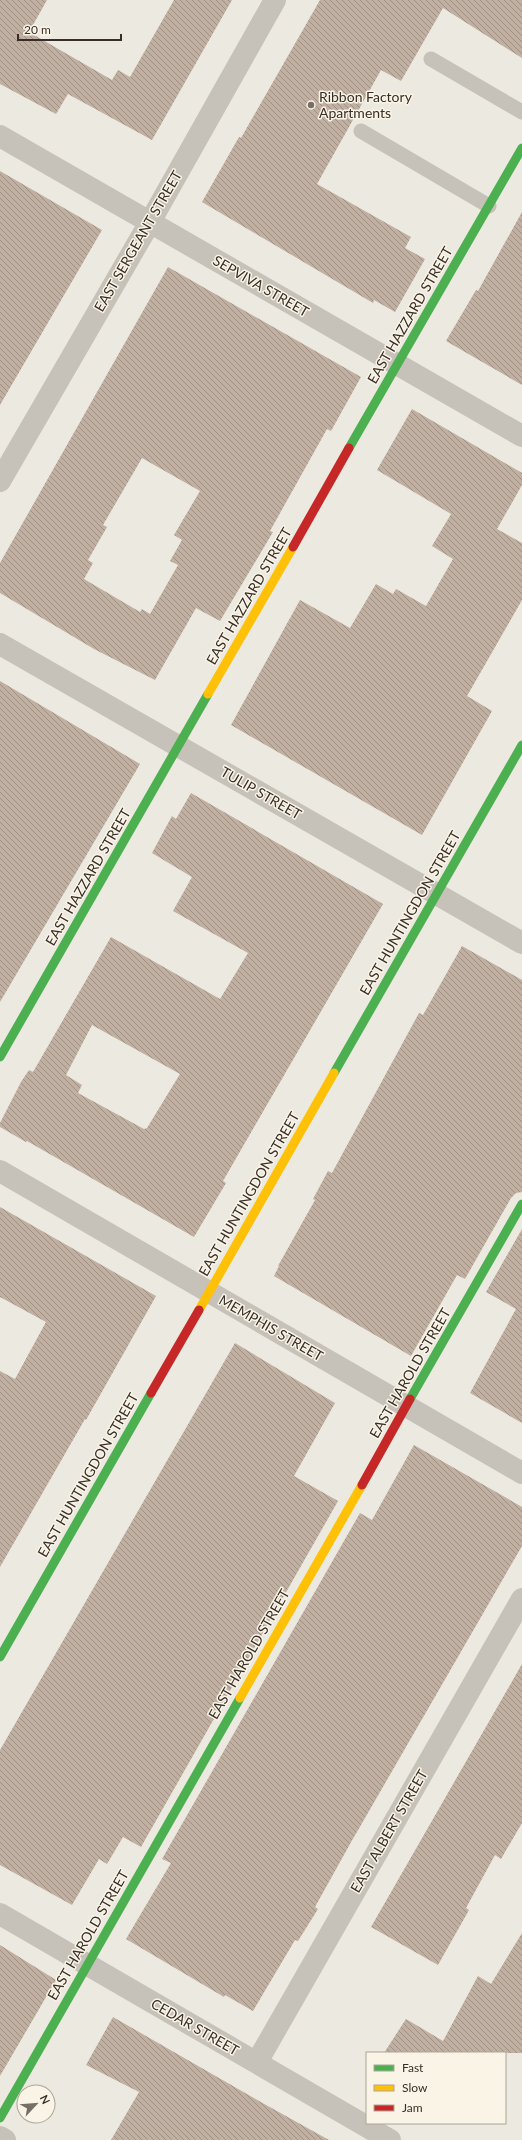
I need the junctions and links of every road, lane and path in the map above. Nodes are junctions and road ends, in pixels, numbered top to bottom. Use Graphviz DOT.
graph roads {
  1 [pos="274,0"];
  2 [pos="431,60"];
  3 [pos="522,112"];
  4 [pos="361,130"];
  5 [pos="0,136"];
  6 [pos="522,148"];
  7 [pos="489,206"];
  8 [pos="150,222"];
  9 [pos="398,365"];
  10 [pos="522,436"];
  11 [pos="0,481"];
  12 [pos="0,644"];
  13 [pos="180,746"];
  14 [pos="522,746"];
  15 [pos="436,895"];
  16 [pos="522,943"];
  17 [pos="0,1058"];
  18 [pos="0,1171"];
  19 [pos="522,1204"];
  20 [pos="209,1292"];
  21 [pos="407,1408"];
  22 [pos="522,1473"];
  23 [pos="522,1599"];
  24 [pos="0,1657"];
  25 [pos="0,1914"];
  26 [pos="87,1964"];
  27 [pos="257,2062"];
  28 [pos="0,2118"];
  29 [pos="0,2137"];
  30 [pos="5,2140"];
  31 [pos="390,2140"];
  1 -- 8 [label="street, EAST SERGEANT STREET"];
  2 -- 3 [label="lane"];
  4 -- 7 [label="lane"];
  5 -- 8 [label="street, SEPVIVA STREET"];
  6 -- 7 [label="street, EAST HAZZARD STREET"];
  7 -- 9 [label="street, EAST HAZZARD STREET"];
  8 -- 9 [label="street, SEPVIVA STREET"];
  8 -- 11 [label="street, EAST SERGEANT STREET"];
  9 -- 10 [label="street, SEPVIVA STREET"];
  9 -- 13 [label="street, EAST HAZZARD STREET"];
  12 -- 13 [label="street, TULIP STREET"];
  13 -- 15 [label="street, TULIP STREET"];
  13 -- 17 [label="street, EAST HAZZARD STREET"];
  14 -- 15 [label="street, EAST HUNTINGDON STREET"];
  15 -- 16 [label="street, TULIP STREET"];
  15 -- 20 [label="street, EAST HUNTINGDON STREET"];
  18 -- 20 [label="street, MEMPHIS STREET"];
  19 -- 21 [label="street, EAST HAROLD STREET"];
  20 -- 21 [label="street, MEMPHIS STREET"];
  20 -- 24 [label="street, EAST HUNTINGDON STREET"];
  21 -- 22 [label="street, MEMPHIS STREET"];
  21 -- 26 [label="street, EAST HAROLD STREET"];
  23 -- 27 [label="street, EAST ALBERT STREET"];
  25 -- 26 [label="street, CEDAR STREET"];
  26 -- 27 [label="street, CEDAR STREET"];
  26 -- 28 [label="street, EAST HAROLD STREET"];
  27 -- 31 [label="street, CEDAR STREET"];
  29 -- 30 [label="street"];
}
